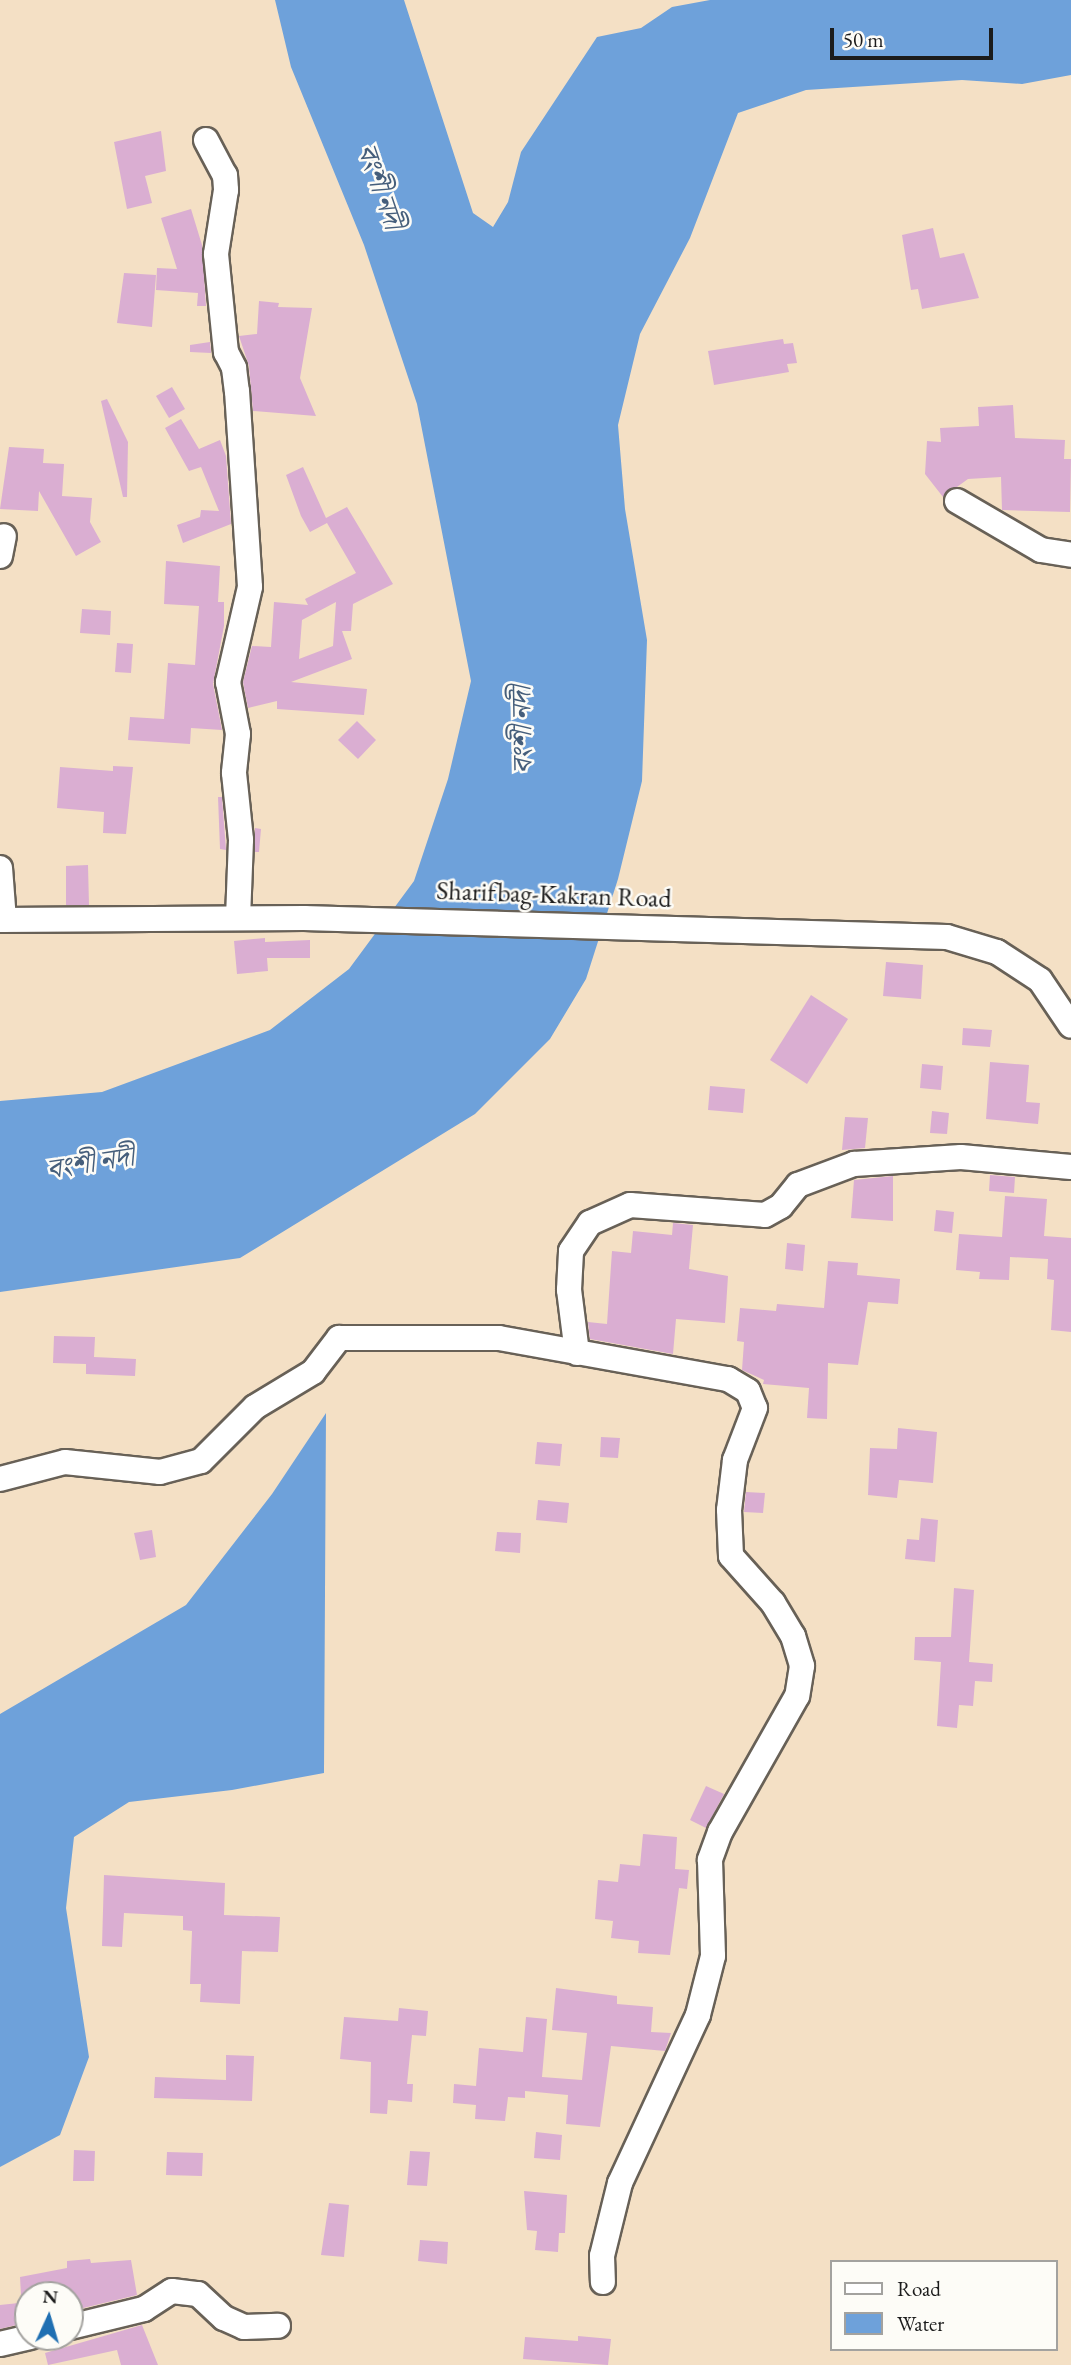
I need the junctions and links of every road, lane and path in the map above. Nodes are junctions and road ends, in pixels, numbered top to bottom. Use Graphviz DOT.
graph roads {
  1 [pos="206,140"];
  2 [pos="957,501"];
  3 [pos="1071,555"];
  4 [pos="0,868"];
  5 [pos="238,918"];
  6 [pos="2,920"];
  7 [pos="1071,1026"];
  8 [pos="1071,1167"];
  9 [pos="577,1353"];
  10 [pos="0,1479"];
  11 [pos="603,2282"];
  12 [pos="84,2324"];
  13 [pos="278,2326"];
  1 -- 5 [label="street"];
  2 -- 3 [label="street"];
  4 -- 6 [label="street"];
  5 -- 6 [label="street, Sharifbag-Kakran Road"];
  5 -- 7 [label="street, Sharifbag-Kakran Road"];
  8 -- 9 [label="street"];
  9 -- 10 [label="street"];
  9 -- 11 [label="street"];
  12 -- 13 [label="street"];
}
